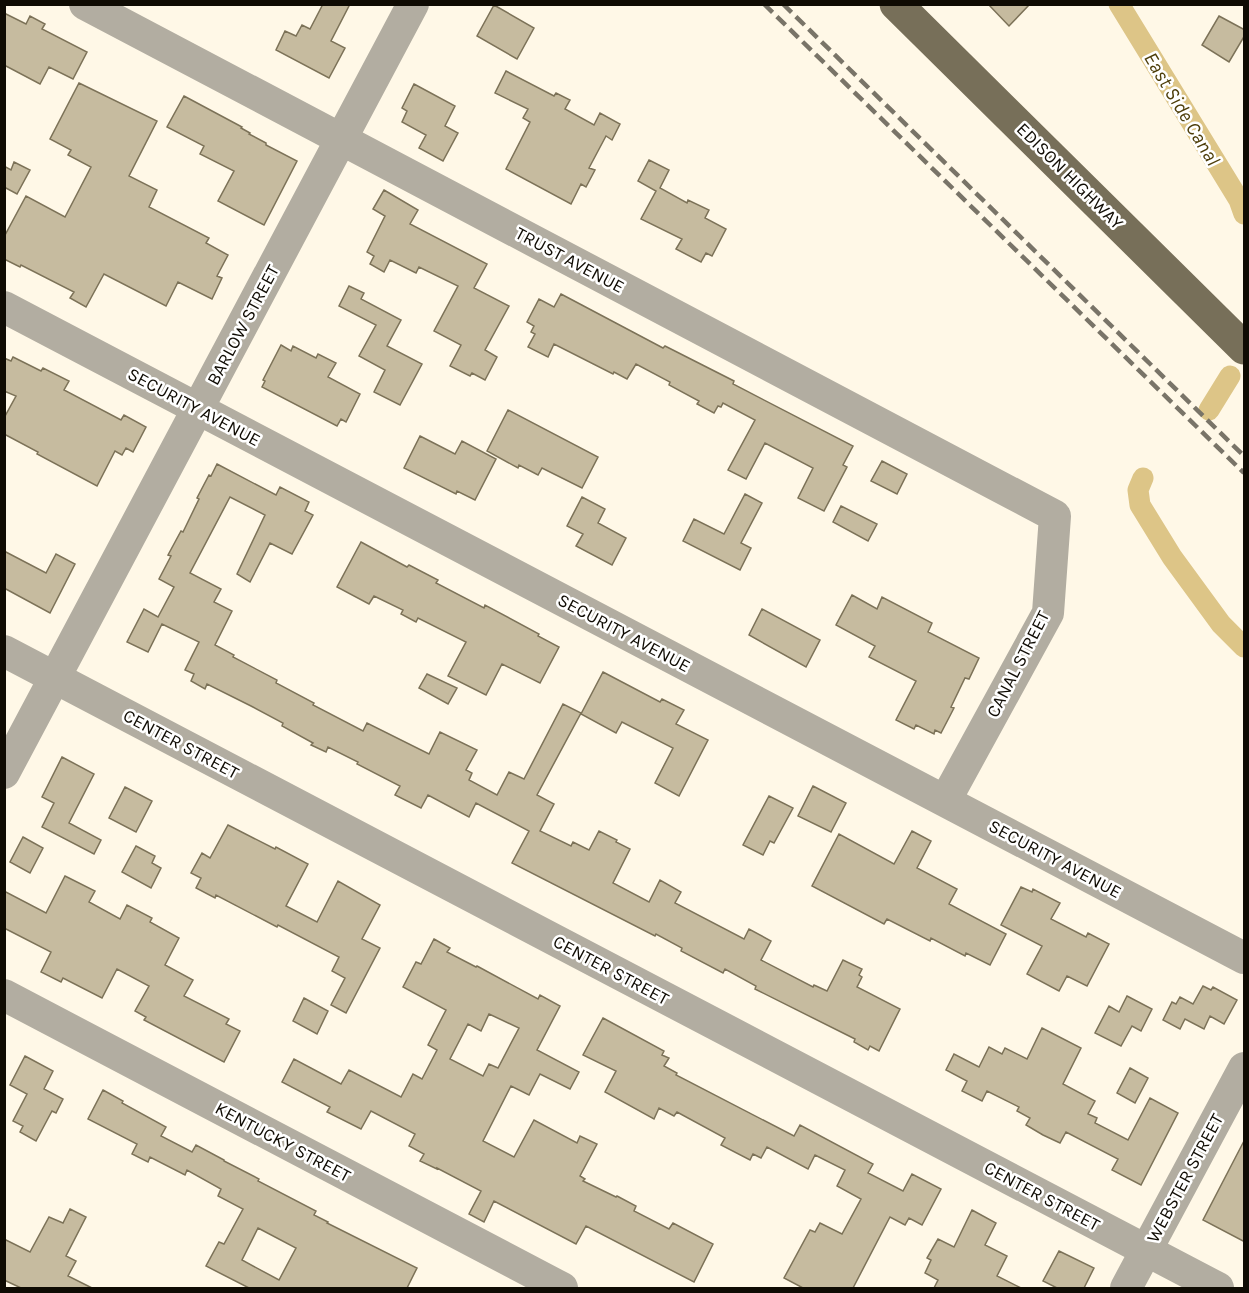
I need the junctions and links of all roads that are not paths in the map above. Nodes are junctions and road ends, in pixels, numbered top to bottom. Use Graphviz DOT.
graph roads {
  1 [pos="85,4"];
  2 [pos="413,4"];
  3 [pos="896,4"];
  4 [pos="341,140"];
  5 [pos="4,307"];
  6 [pos="1245,348"];
  7 [pos="198,409"];
  8 [pos="1055,516"];
  9 [pos="4,651"];
  10 [pos="56,678"];
  11 [pos="4,773"];
  12 [pos="945,801"];
  13 [pos="1245,958"];
  14 [pos="4,995"];
  15 [pos="1245,1068"];
  16 [pos="1146,1251"];
  17 [pos="562,1288"];
  18 [pos="1126,1288"];
  19 [pos="1218,1288"];
  1 -- 4 [label="street, TRUST AVENUE"];
  2 -- 4 [label="street, BARLOW STREET"];
  3 -- 6 [label="main road, EDISON HIGHWAY"];
  4 -- 7 [label="street, BARLOW STREET"];
  4 -- 8 [label="street, TRUST AVENUE"];
  5 -- 7 [label="street, SECURITY AVENUE"];
  7 -- 10 [label="street, BARLOW STREET"];
  7 -- 12 [label="street, SECURITY AVENUE"];
  8 -- 12 [label="street, CANAL STREET"];
  9 -- 10 [label="street, CENTER STREET"];
  10 -- 11 [label="street, BARLOW STREET"];
  10 -- 16 [label="street, CENTER STREET"];
  12 -- 13 [label="street, SECURITY AVENUE"];
  14 -- 17 [label="street, KENTUCKY STREET"];
  15 -- 16 [label="street, WEBSTER STREET"];
  16 -- 18 [label="street, WEBSTER STREET"];
  16 -- 19 [label="street, CENTER STREET"];
}
